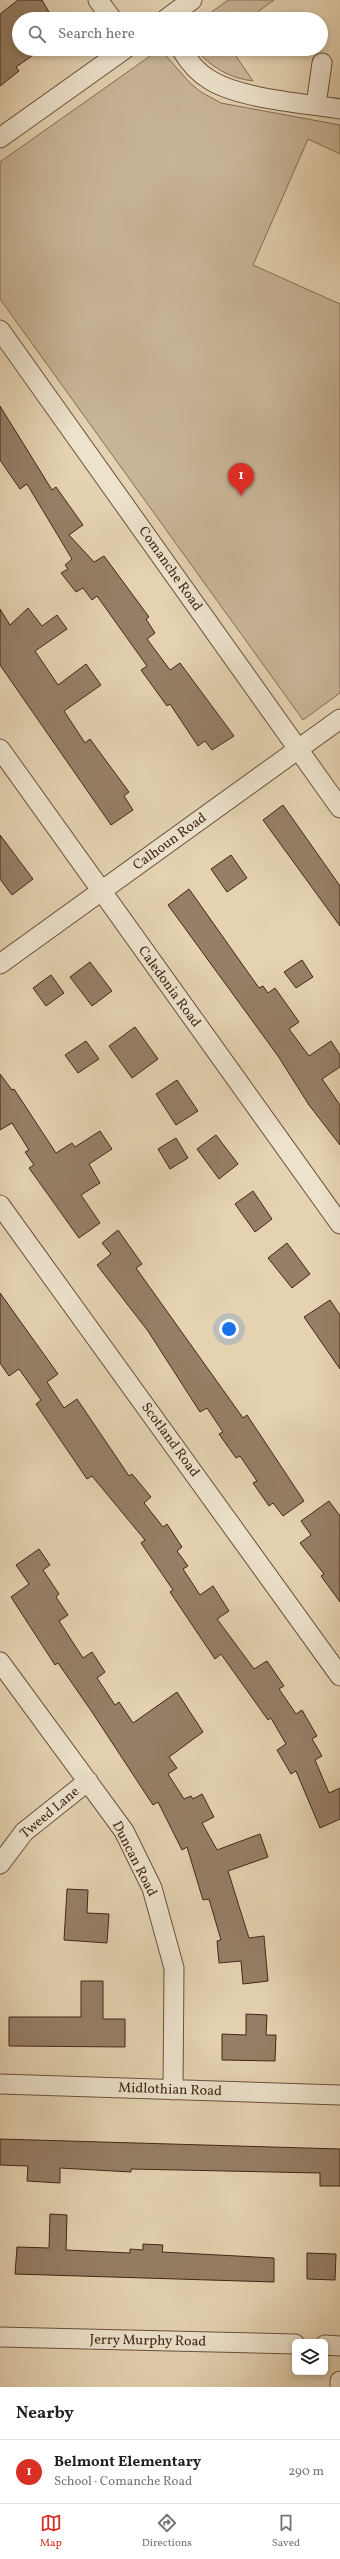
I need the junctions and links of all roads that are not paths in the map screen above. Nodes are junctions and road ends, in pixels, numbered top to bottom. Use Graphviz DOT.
graph roads {
  1 [pos="98,0"];
  2 [pos="192,0"];
  3 [pos="107,12"];
  4 [pos="176,12"];
  5 [pos="115,56"];
  6 [pos="187,56"];
  7 [pos="322,63"];
  8 [pos="316,105"];
  9 [pos="340,109"];
  10 [pos="0,138"];
  11 [pos="0,330"];
  12 [pos="340,720"];
  13 [pos="0,749"];
  14 [pos="298,749"];
  15 [pos="340,808"];
  16 [pos="102,892"];
  17 [pos="0,964"];
  18 [pos="0,1205"];
  19 [pos="340,1224"];
  20 [pos="0,1662"];
  21 [pos="340,1676"];
  22 [pos="88,1781"];
  23 [pos="0,1864"];
  24 [pos="0,2084"];
  25 [pos="173,2090"];
  26 [pos="340,2095"];
  27 [pos="0,2337"];
  28 [pos="292,2344"];
  29 [pos="328,2345"];
  30 [pos="340,2346"];
  31 [pos="340,2381"];
  32 [pos="340,2387"];
  1 -- 3 [label="street"];
  2 -- 4 [label="street"];
  5 -- 10 [label="street"];
  6 -- 8 [label="street"];
  7 -- 8 [label="street"];
  8 -- 9 [label="street"];
  11 -- 14 [label="street, Comanche Road"];
  12 -- 14 [label="street, Calhoun Road"];
  13 -- 16 [label="street, Caledonia Road"];
  14 -- 15 [label="street, Comanche Road"];
  14 -- 16 [label="street, Calhoun Road"];
  16 -- 17 [label="street, Calhoun Road"];
  16 -- 19 [label="street, Caledonia Road"];
  18 -- 21 [label="street, Scotland Road"];
  20 -- 22 [label="street, Duncan Road"];
  22 -- 23 [label="street, Tweed Lane"];
  22 -- 25 [label="street, Duncan Road"];
  24 -- 25 [label="street, Midlothian Road"];
  25 -- 26 [label="street, Midlothian Road"];
  27 -- 28 [label="street, Jerry Murphy Road"];
  29 -- 30 [label="street"];
  31 -- 32 [label="street"];
}
